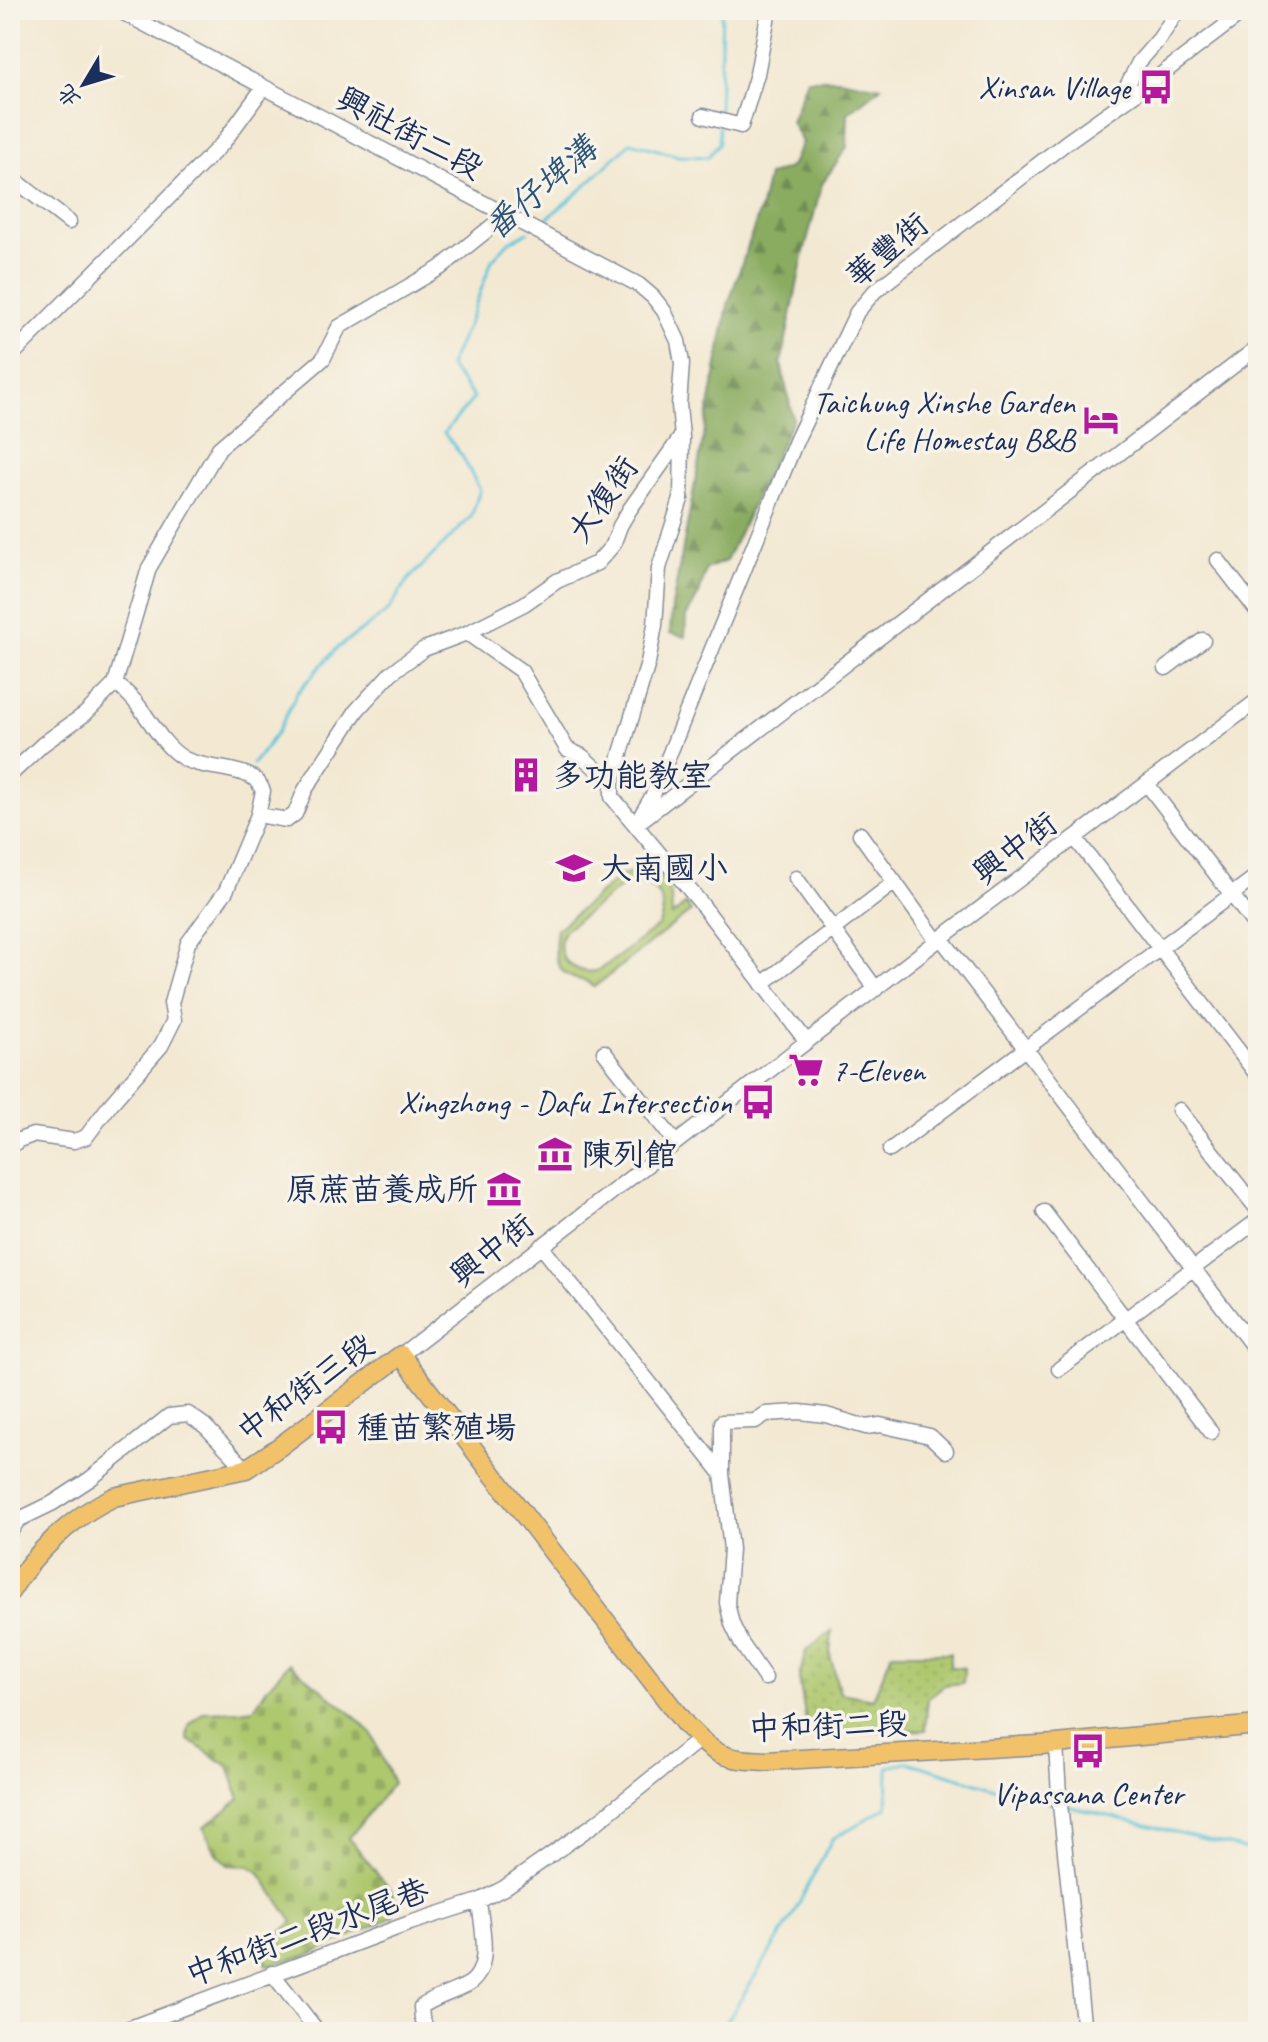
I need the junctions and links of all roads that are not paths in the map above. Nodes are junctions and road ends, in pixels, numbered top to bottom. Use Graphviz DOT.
graph roads {
  1 [pos="118,10"];
  2 [pos="769,10"];
  3 [pos="1178,10"];
  4 [pos="1246,10"];
  5 [pos="263,88"];
  6 [pos="1116,108"];
  7 [pos="703,116"];
  8 [pos="10,176"];
  9 [pos="506,215"];
  10 [pos="69,222"];
  11 [pos="1258,347"];
  12 [pos="10,357"];
  13 [pos="682,437"];
  14 [pos="1218,560"];
  15 [pos="1258,612"];
  16 [pos="467,633"];
  17 [pos="1203,640"];
  18 [pos="1166,668"];
  19 [pos="115,684"];
  20 [pos="1258,700"];
  21 [pos="10,775"];
  22 [pos="612,783"];
  23 [pos="1147,784"];
  24 [pos="258,815"];
  25 [pos="636,824"];
  26 [pos="860,834"];
  27 [pos="1075,838"];
  28 [pos="1258,875"];
  29 [pos="796,878"];
  30 [pos="895,882"];
  31 [pos="1231,894"];
  32 [pos="1258,929"];
  33 [pos="833,930"];
  34 [pos="939,940"];
  35 [pos="1160,948"];
  36 [pos="762,984"];
  37 [pos="876,989"];
  38 [pos="807,1042"];
  39 [pos="1025,1049"];
  40 [pos="604,1052"];
  41 [pos="1258,1076"];
  42 [pos="1179,1110"];
  43 [pos="675,1142"];
  44 [pos="10,1147"];
  45 [pos="890,1150"];
  46 [pos="1258,1210"];
  47 [pos="1044,1212"];
  48 [pos="1258,1220"];
  49 [pos="541,1246"];
  50 [pos="1193,1269"];
  51 [pos="1125,1319"];
  52 [pos="1258,1353"];
  53 [pos="401,1355"];
  54 [pos="1059,1369"];
  55 [pos="1211,1432"];
  56 [pos="946,1451"];
  57 [pos="246,1469"];
  58 [pos="722,1474"];
  59 [pos="10,1532"];
  60 [pos="10,1592"];
  61 [pos="765,1678"];
  62 [pos="1258,1725"];
  63 [pos="700,1739"];
  64 [pos="1056,1744"];
  65 [pos="479,1901"];
  66 [pos="272,1973"];
  67 [pos="119,2032"];
  68 [pos="318,2032"];
  69 [pos="428,2032"];
  70 [pos="1084,2032"];
  1 -- 5 [label="street, 興社街二段"];
  2 -- 7 [label="street"];
  3 -- 6 [label="street"];
  4 -- 6 [label="street, 華豐街"];
  5 -- 9 [label="street, 興社街二段"];
  5 -- 12 [label="street"];
  6 -- 25 [label="street, 華豐街"];
  8 -- 10 [label="street"];
  9 -- 13 [label="street, 興社街二段"];
  9 -- 19 [label="street"];
  11 -- 25 [label="street"];
  13 -- 16 [label="street, 大復街"];
  13 -- 22 [label="street, 大復街"];
  14 -- 15 [label="street"];
  16 -- 22 [label="street"];
  16 -- 24 [label="street, 大復街"];
  17 -- 18 [label="street"];
  19 -- 21 [label="street"];
  19 -- 24 [label="street"];
  20 -- 23 [label="street, 興中街"];
  22 -- 25 [label="street"];
  23 -- 27 [label="street, 興中街"];
  23 -- 31 [label="street"];
  24 -- 44 [label="street"];
  25 -- 36 [label="street"];
  26 -- 30 [label="street"];
  27 -- 34 [label="street, 興中街"];
  27 -- 35 [label="street"];
  28 -- 31 [label="street"];
  29 -- 33 [label="street"];
  30 -- 33 [label="street"];
  30 -- 34 [label="street"];
  31 -- 32 [label="street"];
  31 -- 35 [label="street"];
  33 -- 36 [label="street"];
  33 -- 37 [label="street"];
  34 -- 37 [label="street, 興中街"];
  34 -- 39 [label="street"];
  35 -- 39 [label="street"];
  35 -- 41 [label="street"];
  36 -- 38 [label="street"];
  37 -- 38 [label="street, 興中街"];
  38 -- 43 [label="street, 興中街"];
  39 -- 45 [label="street"];
  39 -- 50 [label="street"];
  40 -- 43 [label="street"];
  42 -- 46 [label="street"];
  43 -- 49 [label="street, 興中街"];
  47 -- 51 [label="street"];
  48 -- 50 [label="street"];
  49 -- 53 [label="street, 興中街"];
  49 -- 58 [label="street"];
  50 -- 51 [label="street"];
  50 -- 52 [label="street"];
  51 -- 54 [label="street"];
  51 -- 55 [label="street"];
  53 -- 57 [label="main road, 中和街三段"];
  53 -- 63 [label="main road, 中和街二段"];
  56 -- 58 [label="street"];
  57 -- 59 [label="street, 中和街三段"];
  57 -- 60 [label="main road, 中和街三段"];
  58 -- 61 [label="street"];
  62 -- 64 [label="main road, 中和街二段"];
  63 -- 64 [label="main road, 中和街二段"];
  63 -- 65 [label="street, 中和街二段水尾巷"];
  64 -- 70 [label="street"];
  65 -- 66 [label="street, 中和街二段水尾巷"];
  65 -- 69 [label="street, 中和街二段水尾巷"];
  66 -- 67 [label="street, 中和街二段水尾巷"];
  66 -- 68 [label="street"];
}
